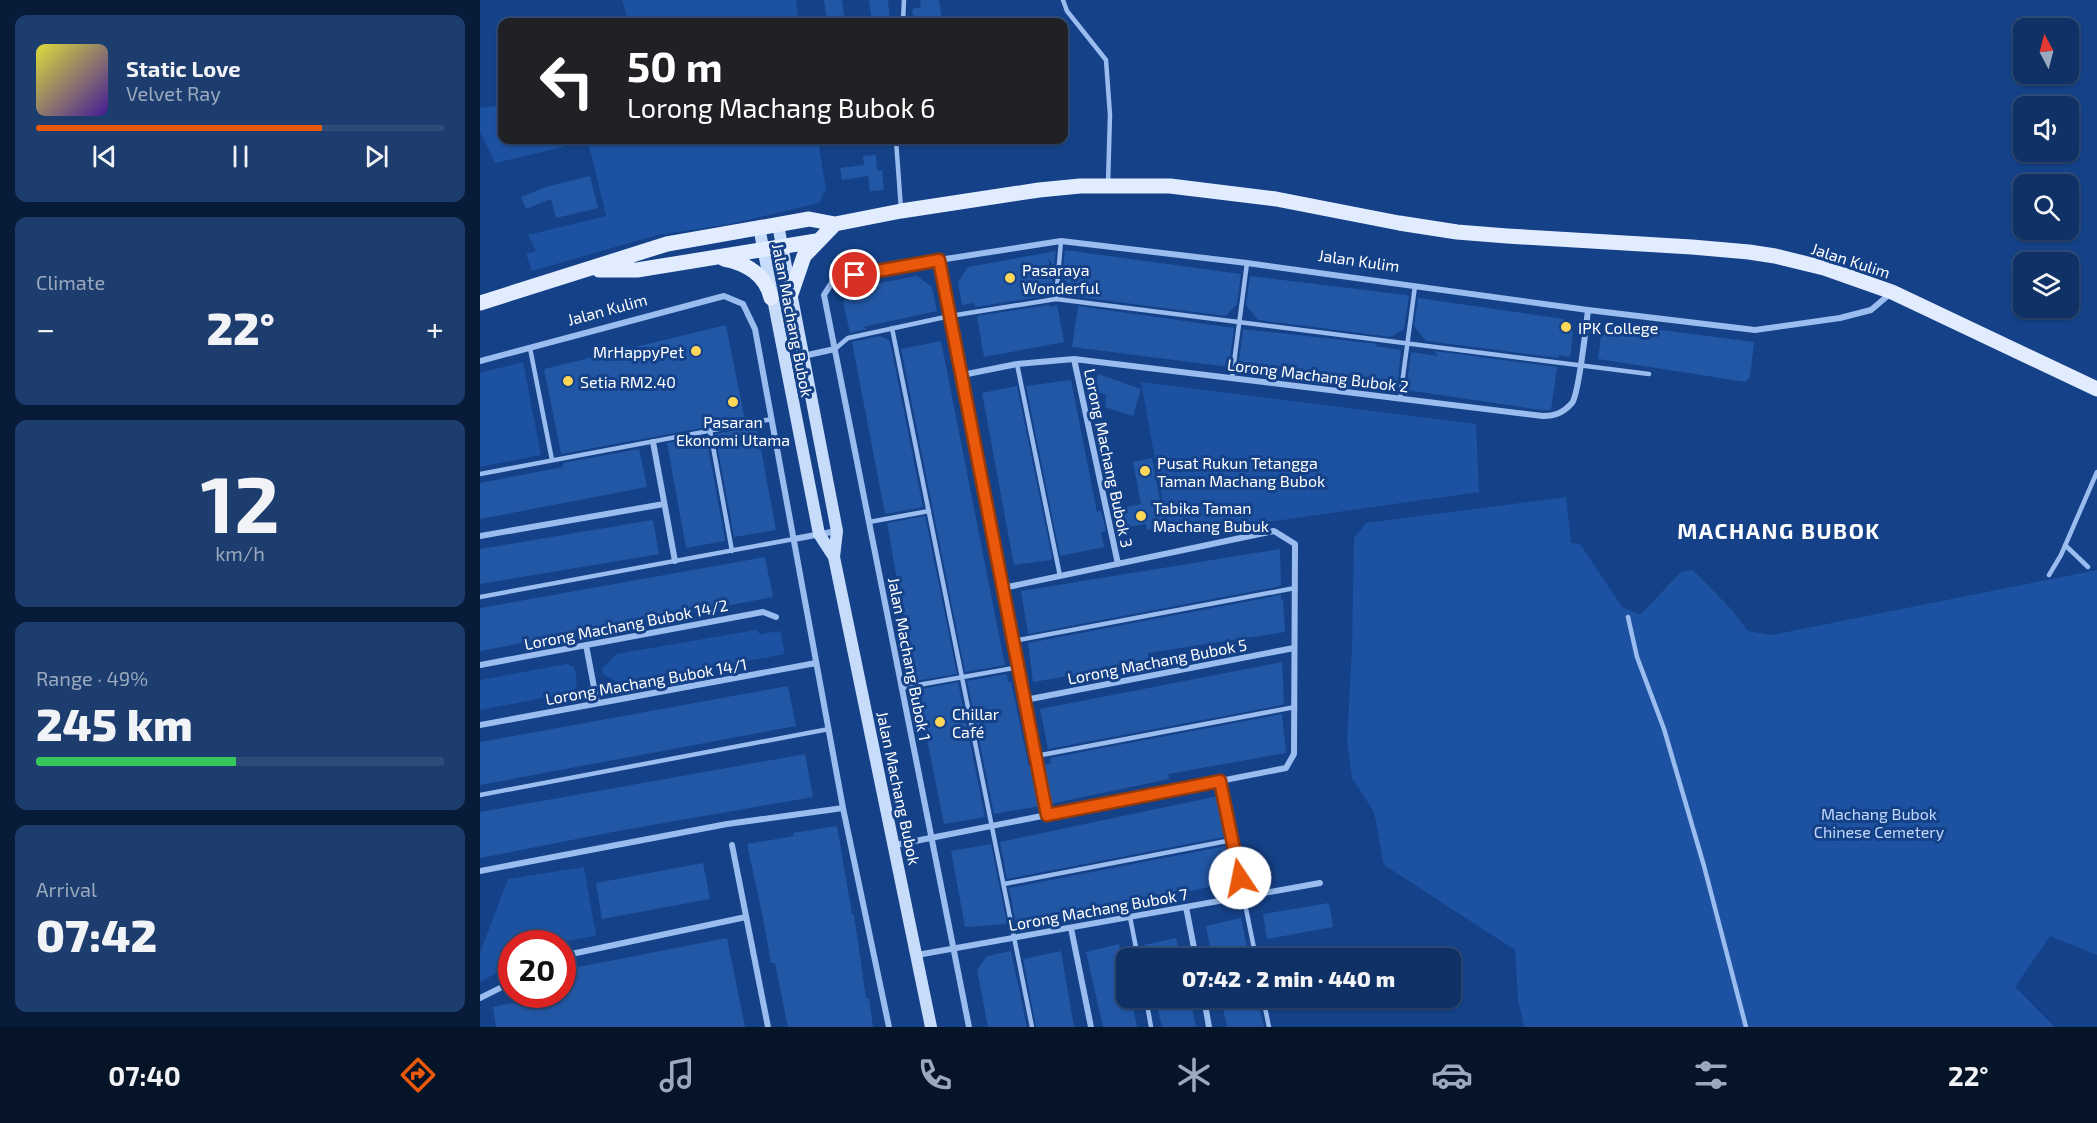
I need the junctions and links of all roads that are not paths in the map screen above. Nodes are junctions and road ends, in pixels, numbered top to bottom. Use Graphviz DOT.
graph roads {
  1 [pos="904,0"];
  2 [pos="1062,0"];
  3 [pos="903,18"];
  4 [pos="896,144"];
  5 [pos="1107,185"];
  6 [pos="901,211"];
  7 [pos="835,224"];
  8 [pos="777,225"];
  9 [pos="759,227"];
  10 [pos="816,241"];
  11 [pos="1061,241"];
  12 [pos="781,246"];
  13 [pos="763,250"];
  14 [pos="716,258"];
  15 [pos="939,260"];
  16 [pos="1247,263"];
  17 [pos="584,270"];
  18 [pos="1415,286"];
  19 [pos="1892,292"];
  20 [pos="790,294"];
  21 [pos="824,295"];
  22 [pos="771,297"];
  23 [pos="1056,299"];
  24 [pos="480,303"];
  25 [pos="1588,310"];
  26 [pos="950,316"];
  27 [pos="1240,322"];
  28 [pos="892,328"];
  29 [pos="1407,344"];
  30 [pos="530,348"];
  31 [pos="835,349"];
  32 [pos="803,356"];
  33 [pos="1074,359"];
  34 [pos="480,361"];
  35 [pos="1017,363"];
  36 [pos="1581,366"];
  37 [pos="1649,374"];
  38 [pos="962,375"];
  39 [pos="1232,378"];
  40 [pos="2097,389"];
  41 [pos="1400,399"];
  42 [pos="772,419"];
  43 [pos="710,430"];
  44 [pos="653,442"];
  45 [pos="552,460"];
  46 [pos="2097,472"];
  47 [pos="480,474"];
  48 [pos="664,504"];
  49 [pos="929,512"];
  50 [pos="869,522"];
  51 [pos="837,531"];
  52 [pos="819,534"];
  53 [pos="480,536"];
  54 [pos="794,539"];
  55 [pos="2065,545"];
  56 [pos="732,551"];
  57 [pos="834,557"];
  58 [pos="675,561"];
  59 [pos="1118,564"];
  60 [pos="2088,567"];
  61 [pos="2049,575"];
  62 [pos="1060,576"];
  63 [pos="1003,588"];
  64 [pos="1295,588"];
  65 [pos="480,597"];
  66 [pos="1628,616"];
  67 [pos="776,617"];
  68 [pos="1013,641"];
  69 [pos="586,645"];
  70 [pos="1294,648"];
  71 [pos="816,663"];
  72 [pos="480,665"];
  73 [pos="1018,667"];
  74 [pos="962,677"];
  75 [pos="901,688"];
  76 [pos="1025,700"];
  77 [pos="597,703"];
  78 [pos="1295,707"];
  79 [pos="480,725"];
  80 [pos="829,729"];
  81 [pos="1036,756"];
  82 [pos="1220,781"];
  83 [pos="480,795"];
  84 [pos="843,807"];
  85 [pos="1047,815"];
  86 [pos="992,826"];
  87 [pos="932,837"];
  88 [pos="1232,840"];
  89 [pos="732,845"];
  90 [pos="895,845"];
  91 [pos="480,871"];
  92 [pos="1320,883"];
  93 [pos="1004,884"];
  94 [pos="1243,897"];
  95 [pos="1186,907"];
  96 [pos="1130,917"];
  97 [pos="746,918"];
  98 [pos="1071,928"];
  99 [pos="1015,938"];
  100 [pos="1136,948"];
  101 [pos="1194,948"];
  102 [pos="1254,948"];
  103 [pos="954,949"];
  104 [pos="576,953"];
  105 [pos="916,956"];
  106 [pos="498,989"];
  107 [pos="480,998"];
  108 [pos="1148,1008"];
  109 [pos="1206,1008"];
  110 [pos="1265,1008"];
  111 [pos="768,1027"];
  112 [pos="889,1027"];
  113 [pos="931,1027"];
  114 [pos="969,1027"];
  115 [pos="1032,1027"];
  116 [pos="1091,1027"];
  117 [pos="1151,1027"];
  118 [pos="1209,1027"];
  119 [pos="1269,1027"];
  120 [pos="1746,1027"];
  1 -- 3 [label="lane"];
  2 -- 5 [label="lane"];
  4 -- 6 [label="lane"];
  5 -- 6 [label="main road, Jalan Kulim"];
  5 -- 19 [label="main road, Jalan Kulim"];
  6 -- 7 [label="main road, Jalan Kulim"];
  7 -- 8 [label="main road, Jalan Kulim"];
  7 -- 10 [label="main road"];
  8 -- 9 [label="main road, Jalan Kulim"];
  8 -- 12 [label="main road, Jalan Machang Bubok"];
  9 -- 13 [label="main road, Jalan Machang Bubok"];
  9 -- 17 [label="main road, Jalan Kulim"];
  10 -- 12 [label="main road, Jalan Kulim"];
  10 -- 20 [label="main road"];
  11 -- 15 [label="street, Jalan Kulim"];
  11 -- 16 [label="street, Jalan Kulim"];
  11 -- 23 [label="lane"];
  12 -- 13 [label="main road, Jalan Kulim"];
  12 -- 20 [label="main road, Jalan Machang Bubok"];
  13 -- 14 [label="main road, Jalan Kulim"];
  13 -- 22 [label="main road, Jalan Machang Bubok"];
  14 -- 17 [label="main road, Jalan Kulim"];
  14 -- 22 [label="main road"];
  15 -- 21 [label="street, Jalan Kulim"];
  15 -- 26 [label="street"];
  16 -- 18 [label="street, Jalan Kulim"];
  16 -- 27 [label="lane"];
  17 -- 24 [label="main road, Jalan Kulim"];
  18 -- 25 [label="street, Jalan Kulim"];
  18 -- 29 [label="lane"];
  19 -- 25 [label="street, Jalan Kulim"];
  19 -- 40 [label="main road, Jalan Kulim"];
  20 -- 32 [label="main road, Jalan Machang Bubok"];
  21 -- 31 [label="street, Jalan Machang Bubok 1"];
  22 -- 52 [label="main road, Jalan Machang Bubok"];
  23 -- 26 [label="lane"];
  23 -- 27 [label="lane"];
  25 -- 36 [label="street, Lorong Machang Bubok 2"];
  26 -- 28 [label="lane"];
  26 -- 38 [label="street"];
  27 -- 29 [label="lane"];
  27 -- 39 [label="lane"];
  28 -- 31 [label="lane"];
  28 -- 49 [label="lane"];
  29 -- 36 [label="lane"];
  29 -- 41 [label="lane"];
  30 -- 34 [label="street, Jalan Kulim"];
  30 -- 42 [label="street, Jalan Kulim"];
  30 -- 45 [label="lane"];
  31 -- 32 [label="street"];
  31 -- 50 [label="street, Jalan Machang Bubok 1"];
  32 -- 51 [label="main road, Jalan Machang Bubok"];
  33 -- 35 [label="street, Lorong Machang Bubok 2"];
  33 -- 39 [label="street, Lorong Machang Bubok 2"];
  33 -- 59 [label="street, Lorong Machang Bubok 3"];
  35 -- 38 [label="street, Lorong Machang Bubok 2"];
  35 -- 62 [label="lane"];
  36 -- 37 [label="lane"];
  36 -- 41 [label="street, Lorong Machang Bubok 2"];
  38 -- 63 [label="street"];
  39 -- 41 [label="street, Lorong Machang Bubok 2"];
  42 -- 43 [label="lane"];
  42 -- 54 [label="street"];
  43 -- 44 [label="lane"];
  43 -- 56 [label="lane"];
  44 -- 45 [label="lane"];
  44 -- 48 [label="street"];
  45 -- 47 [label="lane"];
  46 -- 55 [label="lane"];
  48 -- 53 [label="street"];
  48 -- 58 [label="street"];
  49 -- 50 [label="lane"];
  49 -- 74 [label="lane"];
  50 -- 75 [label="street, Jalan Machang Bubok 1"];
  51 -- 52 [label="street"];
  51 -- 57 [label="main road, Jalan Machang Bubok"];
  52 -- 54 [label="street"];
  52 -- 57 [label="main road, Jalan Machang Bubok"];
  54 -- 56 [label="lane"];
  54 -- 71 [label="street"];
  55 -- 60 [label="lane"];
  55 -- 61 [label="lane"];
  56 -- 58 [label="lane"];
  57 -- 90 [label="main road, Jalan Machang Bubok"];
  58 -- 65 [label="lane"];
  59 -- 62 [label="street"];
  59 -- 64 [label="street"];
  62 -- 63 [label="street"];
  63 -- 68 [label="street"];
  64 -- 68 [label="lane"];
  64 -- 70 [label="street"];
  66 -- 120 [label="lane"];
  67 -- 69 [label="street, Lorong Machang Bubok 14/2"];
  68 -- 73 [label="street"];
  69 -- 72 [label="street, Lorong Machang Bubok 14/2"];
  69 -- 77 [label="street"];
  70 -- 76 [label="street, Lorong Machang Bubok 5"];
  70 -- 78 [label="street"];
  71 -- 77 [label="street, Lorong Machang Bubok 14/1"];
  71 -- 80 [label="street"];
  73 -- 74 [label="lane"];
  73 -- 76 [label="street"];
  74 -- 75 [label="lane"];
  74 -- 86 [label="lane"];
  75 -- 87 [label="street, Jalan Machang Bubok 1"];
  76 -- 81 [label="street"];
  77 -- 79 [label="street, Lorong Machang Bubok 14/1"];
  78 -- 81 [label="lane"];
  78 -- 82 [label="street"];
  80 -- 83 [label="lane"];
  80 -- 84 [label="street"];
  81 -- 85 [label="street"];
  82 -- 85 [label="street"];
  82 -- 88 [label="lane"];
  84 -- 91 [label="street"];
  84 -- 112 [label="street"];
  85 -- 86 [label="street"];
  86 -- 87 [label="street"];
  86 -- 93 [label="lane"];
  87 -- 90 [label="street"];
  87 -- 103 [label="street, Jalan Machang Bubok 1"];
  88 -- 93 [label="lane"];
  88 -- 94 [label="lane"];
  89 -- 97 [label="street"];
  90 -- 105 [label="main road, Jalan Machang Bubok"];
  92 -- 94 [label="street, Lorong Machang Bubok 7"];
  93 -- 99 [label="lane"];
  94 -- 95 [label="street, Lorong Machang Bubok 7"];
  94 -- 102 [label="lane"];
  95 -- 96 [label="street, Lorong Machang Bubok 7"];
  95 -- 101 [label="street"];
  96 -- 98 [label="street, Lorong Machang Bubok 7"];
  96 -- 100 [label="lane"];
  97 -- 104 [label="street"];
  97 -- 111 [label="street"];
  98 -- 99 [label="street, Lorong Machang Bubok 7"];
  98 -- 116 [label="street"];
  99 -- 103 [label="street, Lorong Machang Bubok 7"];
  99 -- 115 [label="lane"];
  103 -- 105 [label="street, Lorong Machang Bubok 7"];
  103 -- 114 [label="street, Jalan Machang Bubok 1"];
  105 -- 113 [label="main road, Jalan Machang Bubok"];
  106 -- 107 [label="street"];
  108 -- 117 [label="lane"];
  109 -- 118 [label="street"];
  110 -- 119 [label="lane"];
}
